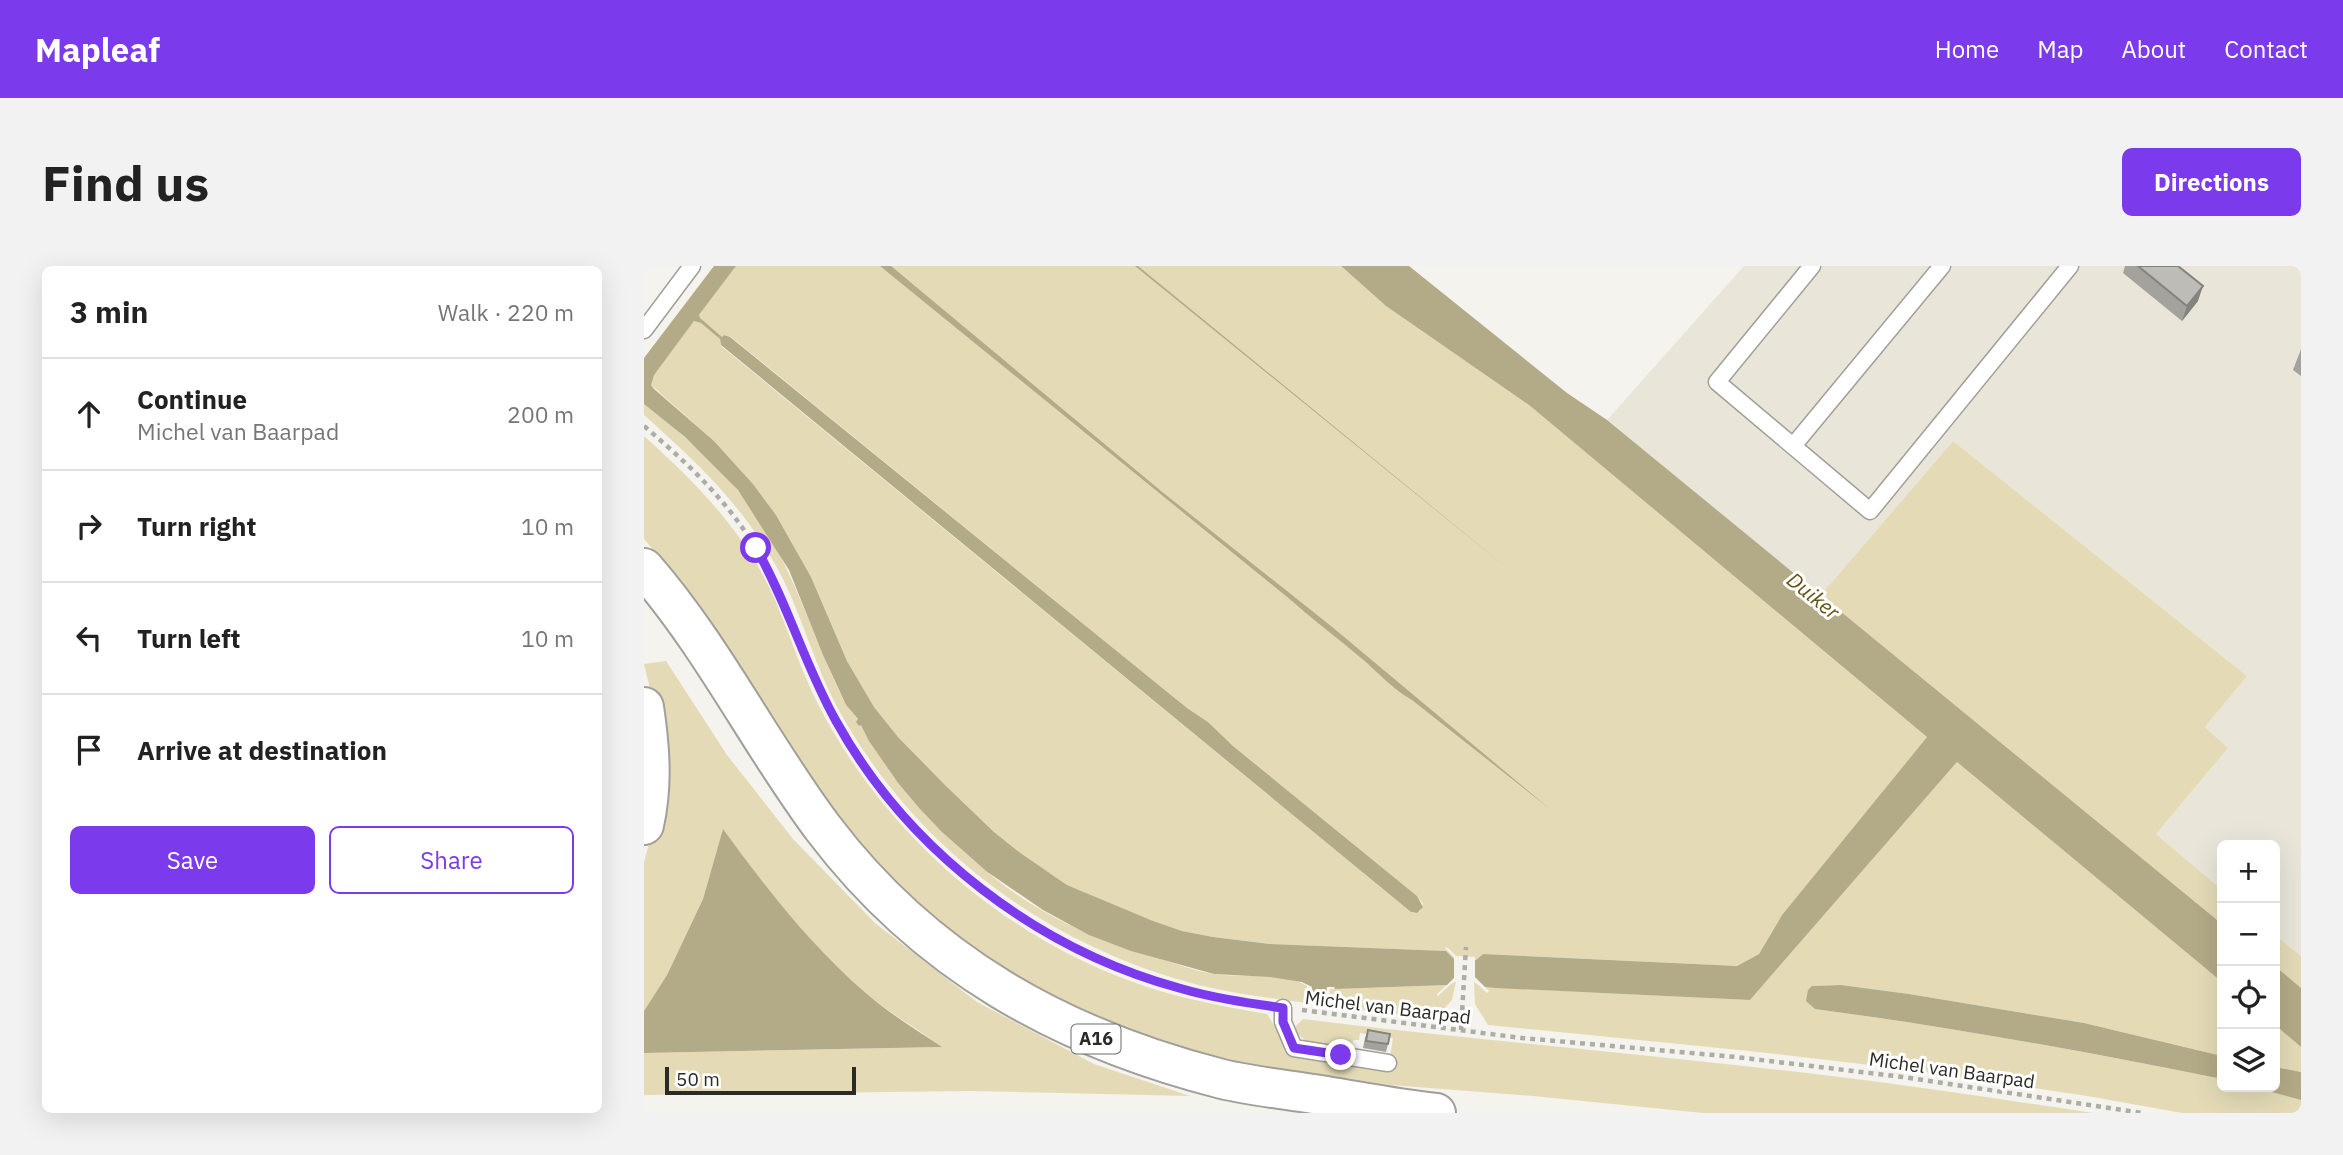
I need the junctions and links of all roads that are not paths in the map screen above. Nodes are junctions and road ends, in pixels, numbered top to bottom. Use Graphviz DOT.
graph roads {
  1 [pos="692,266"];
  2 [pos="1812,266"];
  3 [pos="1942,266"];
  4 [pos="2070,266"];
  5 [pos="644,330"];
  6 [pos="1793,446"];
  7 [pos="644,568"];
  8 [pos="644,707"];
  9 [pos="644,825"];
  10 [pos="1283,1008"];
  11 [pos="1388,1063"];
  12 [pos="1436,1113"];
  1 -- 5 [label="lane"];
  2 -- 6 [label="lane"];
  3 -- 6 [label="lane"];
  4 -- 6 [label="lane"];
  7 -- 12 [label="highway, A16"];
  8 -- 9 [label="highway"];
  10 -- 11 [label="lane"];
}
